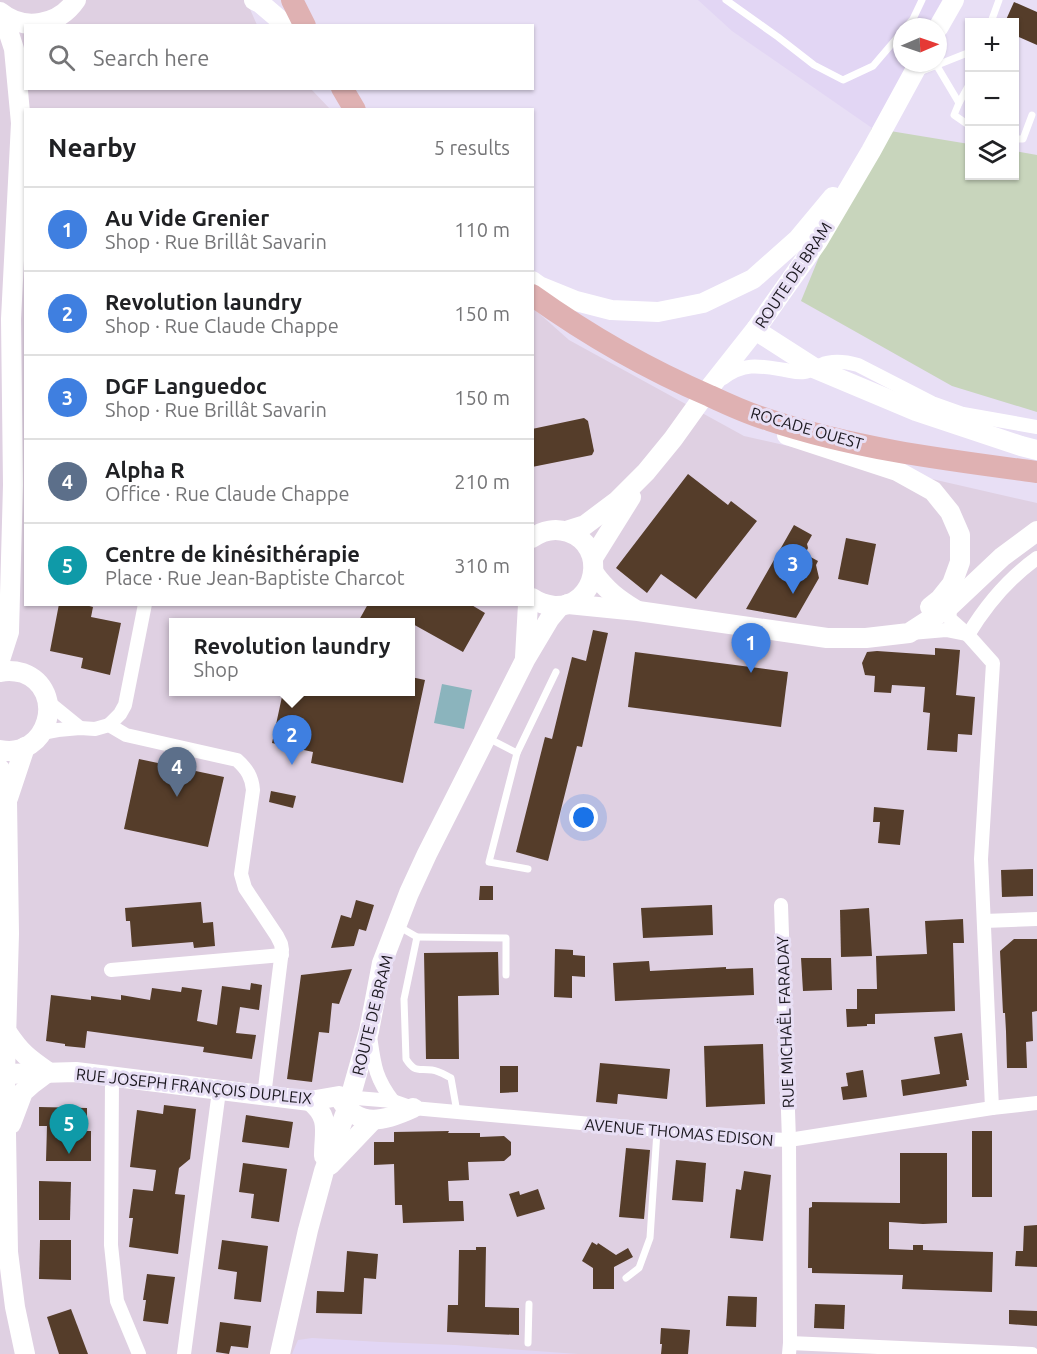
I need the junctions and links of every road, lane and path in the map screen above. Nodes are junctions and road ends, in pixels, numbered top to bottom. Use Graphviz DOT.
graph roads {
  1 [pos="76,0"];
  2 [pos="254,0"];
  3 [pos="292,0"];
  4 [pos="726,0"];
  5 [pos="922,0"];
  6 [pos="954,0"];
  7 [pos="999,0"];
  8 [pos="1,14"];
  9 [pos="913,18"];
  10 [pos="944,18"];
  11 [pos="992,18"];
  12 [pos="55,22"];
  13 [pos="285,24"];
  14 [pos="304,24"];
  15 [pos="893,43"];
  16 [pos="965,53"];
  17 [pos="947,60"];
  18 [pos="920,72"];
  19 [pos="927,72"];
  20 [pos="31,90"];
  21 [pos="331,90"];
  22 [pos="343,90"];
  23 [pos="965,91"];
  24 [pos="959,103"];
  25 [pos="26,108"];
  26 [pos="342,108"];
  27 [pos="354,108"];
  28 [pos="24,114"];
  29 [pos="1032,115"];
  30 [pos="965,123"];
  31 [pos="1019,139"];
  32 [pos="871,151"];
  33 [pos="534,282"];
  34 [pos="534,296"];
  35 [pos="756,329"];
  36 [pos="816,369"];
  37 [pos="711,386"];
  38 [pos="768,420"];
  39 [pos="1037,427"];
  40 [pos="1037,450"];
  41 [pos="646,472"];
  42 [pos="1037,472"];
  43 [pos="566,531"];
  44 [pos="1037,531"];
  45 [pos="534,537"];
  46 [pos="1037,558"];
  47 [pos="593,566"];
  48 [pos="534,599"];
  49 [pos="564,605"];
  50 [pos="145,606"];
  51 [pos="528,606"];
  52 [pos="949,607"];
  53 [pos="638,611"];
  54 [pos="9,632"];
  55 [pos="909,633"];
  56 [pos="968,635"];
  57 [pos="883,636"];
  58 [pos="0,660"];
  59 [pos="525,660"];
  60 [pos="0,672"];
  61 [pos="556,672"];
  62 [pos="27,675"];
  63 [pos="48,702"];
  64 [pos="109,725"];
  65 [pos="80,728"];
  66 [pos="42,733"];
  67 [pos="486,737"];
  68 [pos="25,747"];
  69 [pos="0,750"];
  70 [pos="517,753"];
  71 [pos="0,769"];
  72 [pos="8,801"];
  73 [pos="528,869"];
  74 [pos="780,905"];
  75 [pos="1037,919"];
  76 [pos="984,921"];
  77 [pos="397,925"];
  78 [pos="417,937"];
  79 [pos="282,955"];
  80 [pos="382,963"];
  81 [pos="111,970"];
  82 [pos="506,975"];
  83 [pos="369,1031"];
  84 [pos="5,1043"];
  85 [pos="48,1072"];
  86 [pos="3,1074"];
  87 [pos="112,1078"];
  88 [pos="219,1090"];
  89 [pos="264,1096"];
  90 [pos="310,1101"];
  91 [pos="345,1101"];
  92 [pos="393,1101"];
  93 [pos="1037,1103"];
  94 [pos="3,1107"];
  95 [pos="413,1108"];
  96 [pos="992,1108"];
  97 [pos="457,1112"];
  98 [pos="372,1121"];
  99 [pos="657,1131"];
  100 [pos="7,1133"];
  101 [pos="789,1140"];
  102 [pos="324,1171"];
  103 [pos="626,1278"];
  104 [pos="529,1304"];
  105 [pos="528,1343"];
  106 [pos="789,1348"];
  107 [pos="25,1354"];
  108 [pos="139,1354"];
  109 [pos="184,1354"];
  110 [pos="280,1354"];
  111 [pos="1032,1354"];
  1 -- 12 [label="main road"];
  2 -- 13 [label="main road"];
  3 -- 14 [label="main road"];
  4 -- 15 [label="lane"];
  5 -- 9 [label="lane"];
  6 -- 10 [label="main road"];
  7 -- 11 [label="lane"];
  8 -- 12 [label="main road"];
  8 -- 28 [label="main road"];
  16 -- 17 [label="lane"];
  18 -- 32 [label="main road, ROUTE DE BRAM"];
  19 -- 24 [label="lane"];
  20 -- 25 [label="main road"];
  21 -- 26 [label="main road"];
  22 -- 27 [label="main road"];
  23 -- 24 [label="lane"];
  24 -- 30 [label="lane"];
  28 -- 54 [label="main road"];
  29 -- 31 [label="lane"];
  32 -- 33 [label="main road"];
  32 -- 35 [label="main road, ROUTE DE BRAM"];
  34 -- 38 [label="main road, ROCADE OUEST"];
  35 -- 36 [label="main road"];
  35 -- 37 [label="main road, ROUTE DE BRAM"];
  36 -- 37 [label="street"];
  36 -- 39 [label="street"];
  36 -- 40 [label="main road"];
  37 -- 41 [label="main road, ROUTE DE BRAM"];
  38 -- 42 [label="main road, ROCADE OUEST"];
  38 -- 57 [label="main road"];
  41 -- 43 [label="main road, ROUTE DE BRAM"];
  41 -- 47 [label="main road, ROUTE DE BRAM"];
  43 -- 45 [label="main road, ROUTE DE BRAM"];
  43 -- 47 [label="main road"];
  44 -- 52 [label="main road"];
  46 -- 56 [label="street"];
  47 -- 49 [label="main road, ROUTE DE BRAM"];
  47 -- 53 [label="main road"];
  48 -- 49 [label="main road"];
  49 -- 53 [label="main road"];
  49 -- 59 [label="main road, ROUTE DE BRAM"];
  50 -- 64 [label="street"];
  51 -- 59 [label="main road, ROUTE DE BRAM"];
  52 -- 55 [label="main road"];
  52 -- 56 [label="street"];
  53 -- 57 [label="main road"];
  54 -- 58 [label="main road"];
  54 -- 62 [label="main road"];
  55 -- 56 [label="street"];
  55 -- 57 [label="main road"];
  56 -- 76 [label="street"];
  59 -- 67 [label="main road, ROUTE DE BRAM"];
  60 -- 62 [label="main road"];
  61 -- 70 [label="lane"];
  62 -- 63 [label="main road"];
  63 -- 65 [label="street"];
  63 -- 66 [label="main road"];
  64 -- 65 [label="street"];
  64 -- 79 [label="street"];
  65 -- 66 [label="street"];
  66 -- 68 [label="main road"];
  67 -- 70 [label="lane"];
  67 -- 77 [label="main road, ROUTE DE BRAM"];
  68 -- 69 [label="main road"];
  68 -- 72 [label="main road"];
  70 -- 73 [label="lane"];
  71 -- 72 [label="main road"];
  72 -- 84 [label="main road"];
  74 -- 101 [label="street, RUE MICHAËL FARADAY"];
  75 -- 76 [label="street"];
  76 -- 96 [label="street"];
  77 -- 78 [label="lane"];
  77 -- 80 [label="main road, ROUTE DE BRAM"];
  78 -- 82 [label="lane"];
  78 -- 97 [label="lane"];
  79 -- 81 [label="street"];
  79 -- 89 [label="street"];
  80 -- 83 [label="main road, ROUTE DE BRAM"];
  80 -- 91 [label="main road"];
  83 -- 91 [label="main road, ROUTE DE BRAM"];
  83 -- 92 [label="street"];
  84 -- 85 [label="main road"];
  84 -- 86 [label="main road"];
  85 -- 86 [label="main road, RUE JOSEPH FRANÇOIS DUPLEIX"];
  85 -- 87 [label="main road, RUE JOSEPH FRANÇOIS DUPLEIX"];
  85 -- 100 [label="main road"];
  86 -- 94 [label="main road"];
  87 -- 88 [label="main road, RUE JOSEPH FRANÇOIS DUPLEIX"];
  87 -- 108 [label="street"];
  88 -- 89 [label="main road, RUE JOSEPH FRANÇOIS DUPLEIX"];
  88 -- 109 [label="street"];
  89 -- 90 [label="main road, RUE JOSEPH FRANÇOIS DUPLEIX"];
  90 -- 91 [label="main road, RUE JOSEPH FRANÇOIS DUPLEIX"];
  90 -- 102 [label="main road"];
  91 -- 92 [label="street, AVENUE THOMAS EDISON"];
  91 -- 98 [label="main road"];
  91 -- 102 [label="main road, ROUTE DE BRAM"];
  92 -- 95 [label="street, AVENUE THOMAS EDISON"];
  93 -- 96 [label="street, AVENUE THOMAS EDISON"];
  94 -- 100 [label="main road"];
  95 -- 97 [label="street, AVENUE THOMAS EDISON"];
  95 -- 98 [label="main road"];
  96 -- 101 [label="street, AVENUE THOMAS EDISON"];
  97 -- 99 [label="street, AVENUE THOMAS EDISON"];
  98 -- 102 [label="main road"];
  99 -- 101 [label="street, AVENUE THOMAS EDISON"];
  99 -- 103 [label="lane"];
  100 -- 107 [label="main road"];
  101 -- 106 [label="street, RUE MICHAËL FARADAY"];
  102 -- 110 [label="main road, ROUTE DE BRAM"];
  104 -- 105 [label="lane"];
  106 -- 111 [label="street"];
}
